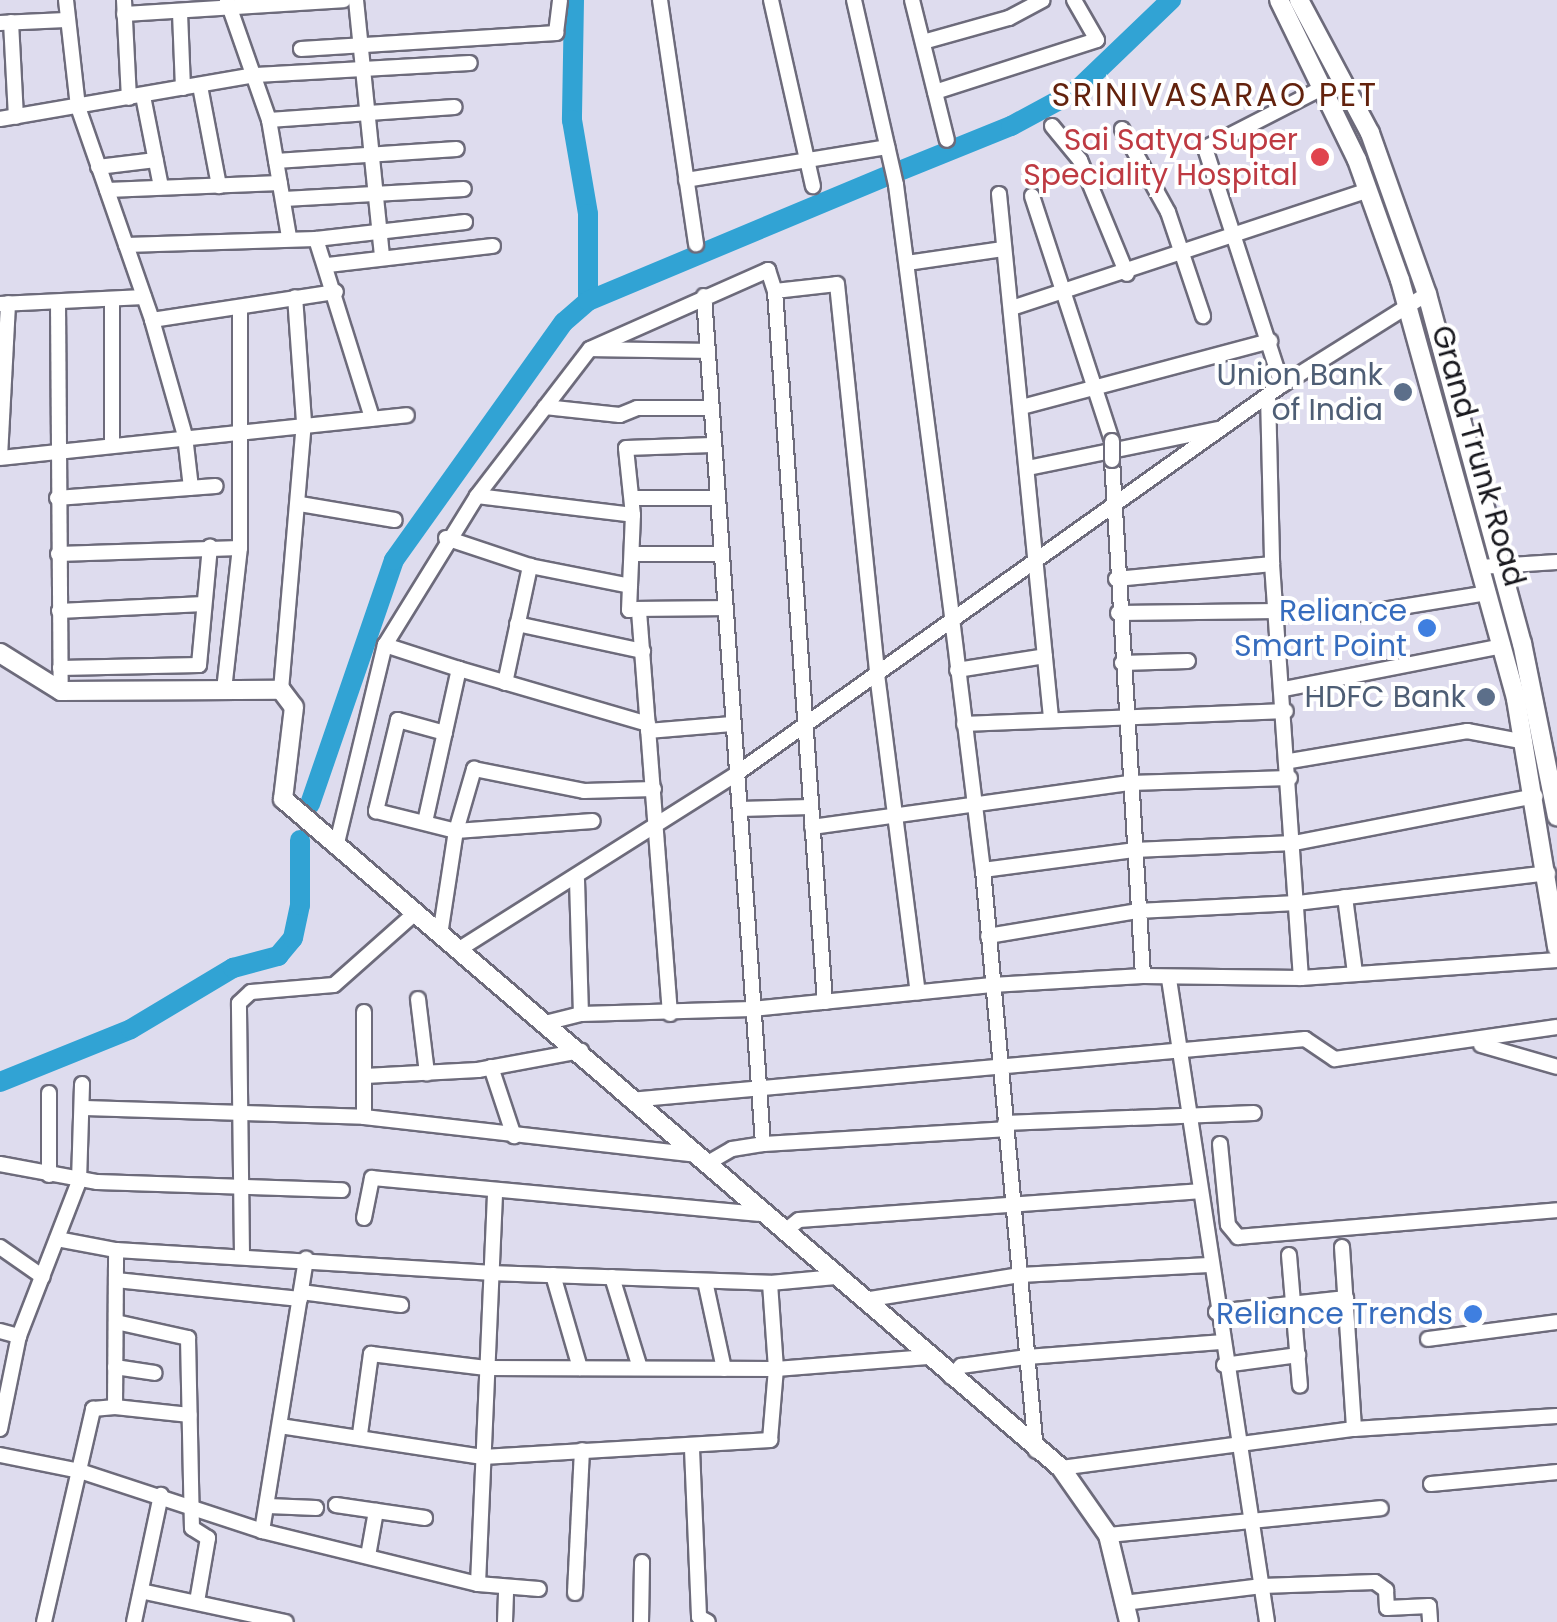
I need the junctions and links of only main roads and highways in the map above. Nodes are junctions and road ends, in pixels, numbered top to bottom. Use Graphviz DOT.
graph roads {
  1 [pos="1279,0"];
  2 [pos="1299,0"];
  3 [pos="0,652"];
  4 [pos="1557,817"];
  5 [pos="1557,948"];
  6 [pos="1127,1613"];
  1 -- 5 [label="main road, Grand Trunk Road"];
  2 -- 4 [label="main road, Grand Trunk Road"];
  3 -- 6 [label="main road"];
}
